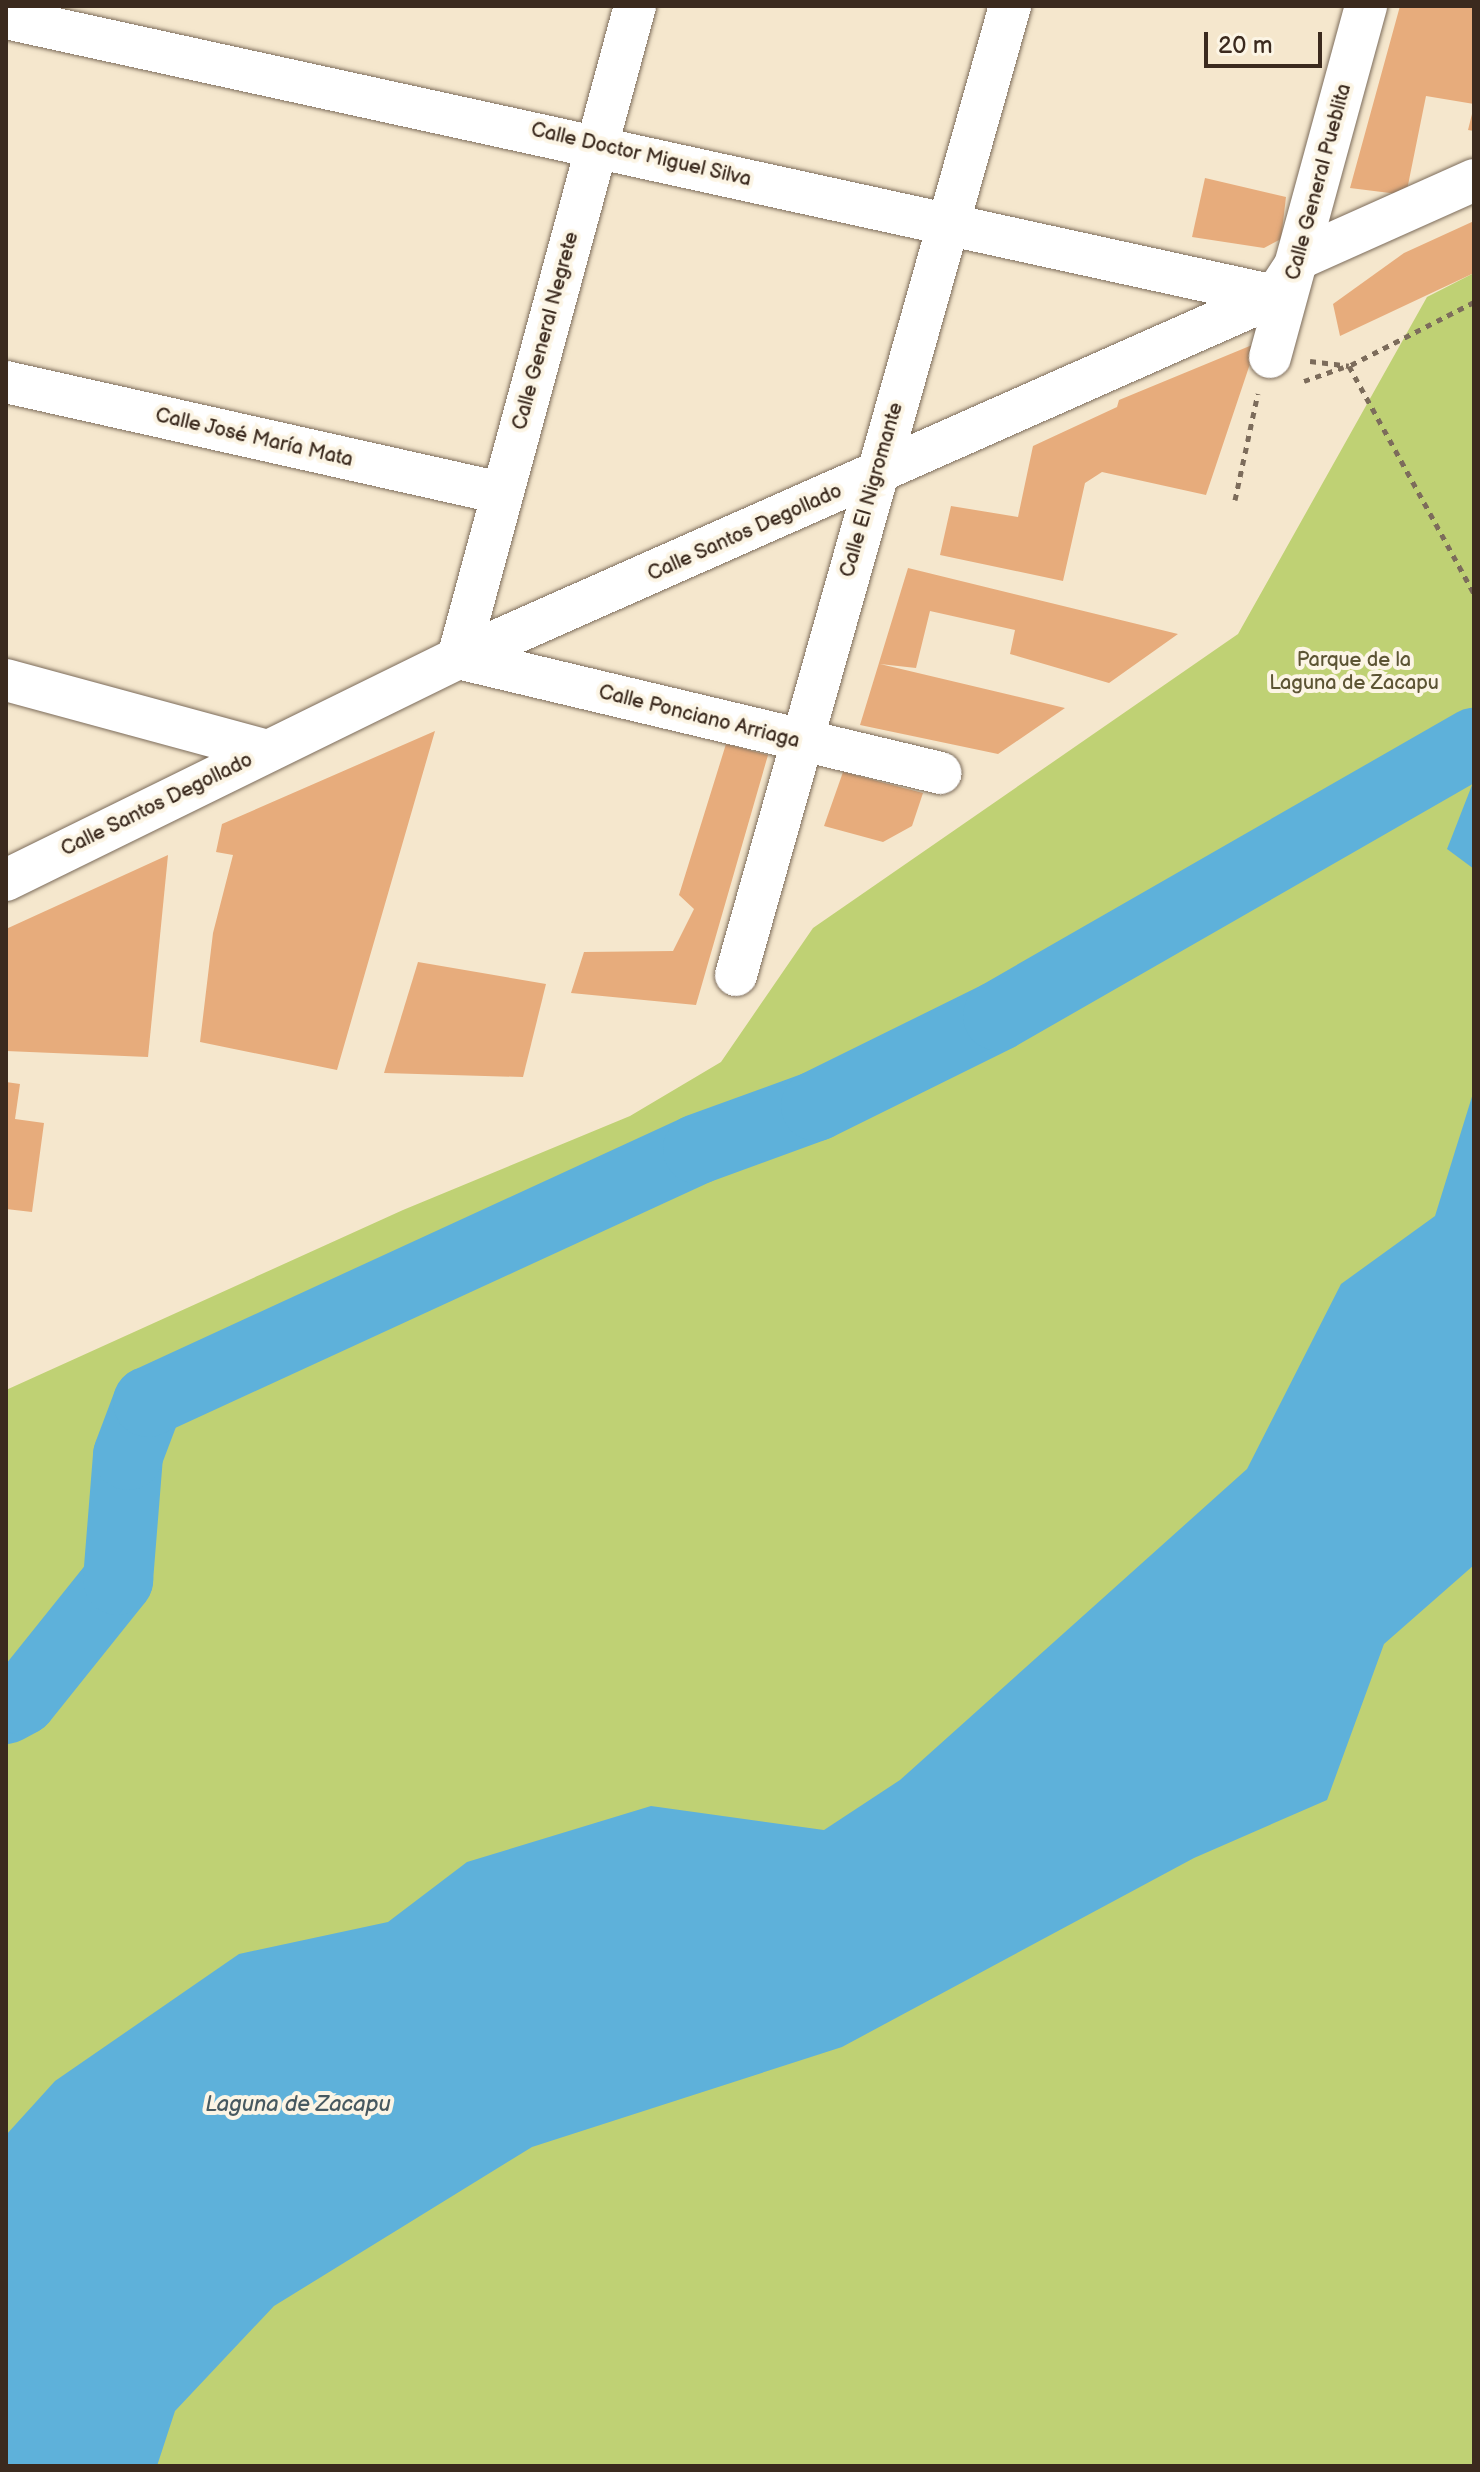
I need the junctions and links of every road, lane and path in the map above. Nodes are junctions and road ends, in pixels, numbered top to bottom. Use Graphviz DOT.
graph roads {
  1 [pos="635,6"];
  2 [pos="1010,6"];
  3 [pos="1366,6"];
  4 [pos="6,18"];
  5 [pos="597,144"];
  6 [pos="1474,180"];
  7 [pos="952,227"];
  8 [pos="1300,258"];
  9 [pos="1275,296"];
  10 [pos="1474,302"];
  11 [pos="1270,357"];
  12 [pos="6,382"];
  13 [pos="875,476"];
  14 [pos="501,493"];
  15 [pos="1235,500"];
  16 [pos="1474,593"];
  17 [pos="458,658"];
  18 [pos="6,680"];
  19 [pos="801,742"];
  20 [pos="267,751"];
  21 [pos="940,773"];
  22 [pos="6,880"];
  23 [pos="736,975"];
  1 -- 5 [label="street, Calle General Negrete"];
  2 -- 7 [label="street, Calle El Nigromante"];
  3 -- 8 [label="street, Calle General Pueblita"];
  4 -- 5 [label="street, Calle Doctor Miguel Silva"];
  5 -- 7 [label="street, Calle Doctor Miguel Silva"];
  5 -- 14 [label="street, Calle General Negrete"];
  6 -- 8 [label="street"];
  7 -- 9 [label="street, Calle Doctor Miguel Silva"];
  7 -- 13 [label="street, Calle El Nigromante"];
  8 -- 9 [label="street"];
  8 -- 11 [label="street, Calle General Pueblita"];
  9 -- 13 [label="street, Calle Santos Degollado"];
  10 -- 16 [label="path"];
  11 -- 15 [label="path"];
  12 -- 14 [label="street, Calle José María Mata"];
  13 -- 17 [label="street, Calle Santos Degollado"];
  13 -- 19 [label="street, Calle El Nigromante"];
  14 -- 17 [label="street, Calle General Negrete"];
  17 -- 19 [label="street, Calle Ponciano Arriaga"];
  17 -- 20 [label="street, Calle Santos Degollado"];
  18 -- 20 [label="street"];
  19 -- 21 [label="street, Calle Ponciano Arriaga"];
  19 -- 23 [label="street, Calle El Nigromante"];
  20 -- 22 [label="street, Calle Santos Degollado"];
}
